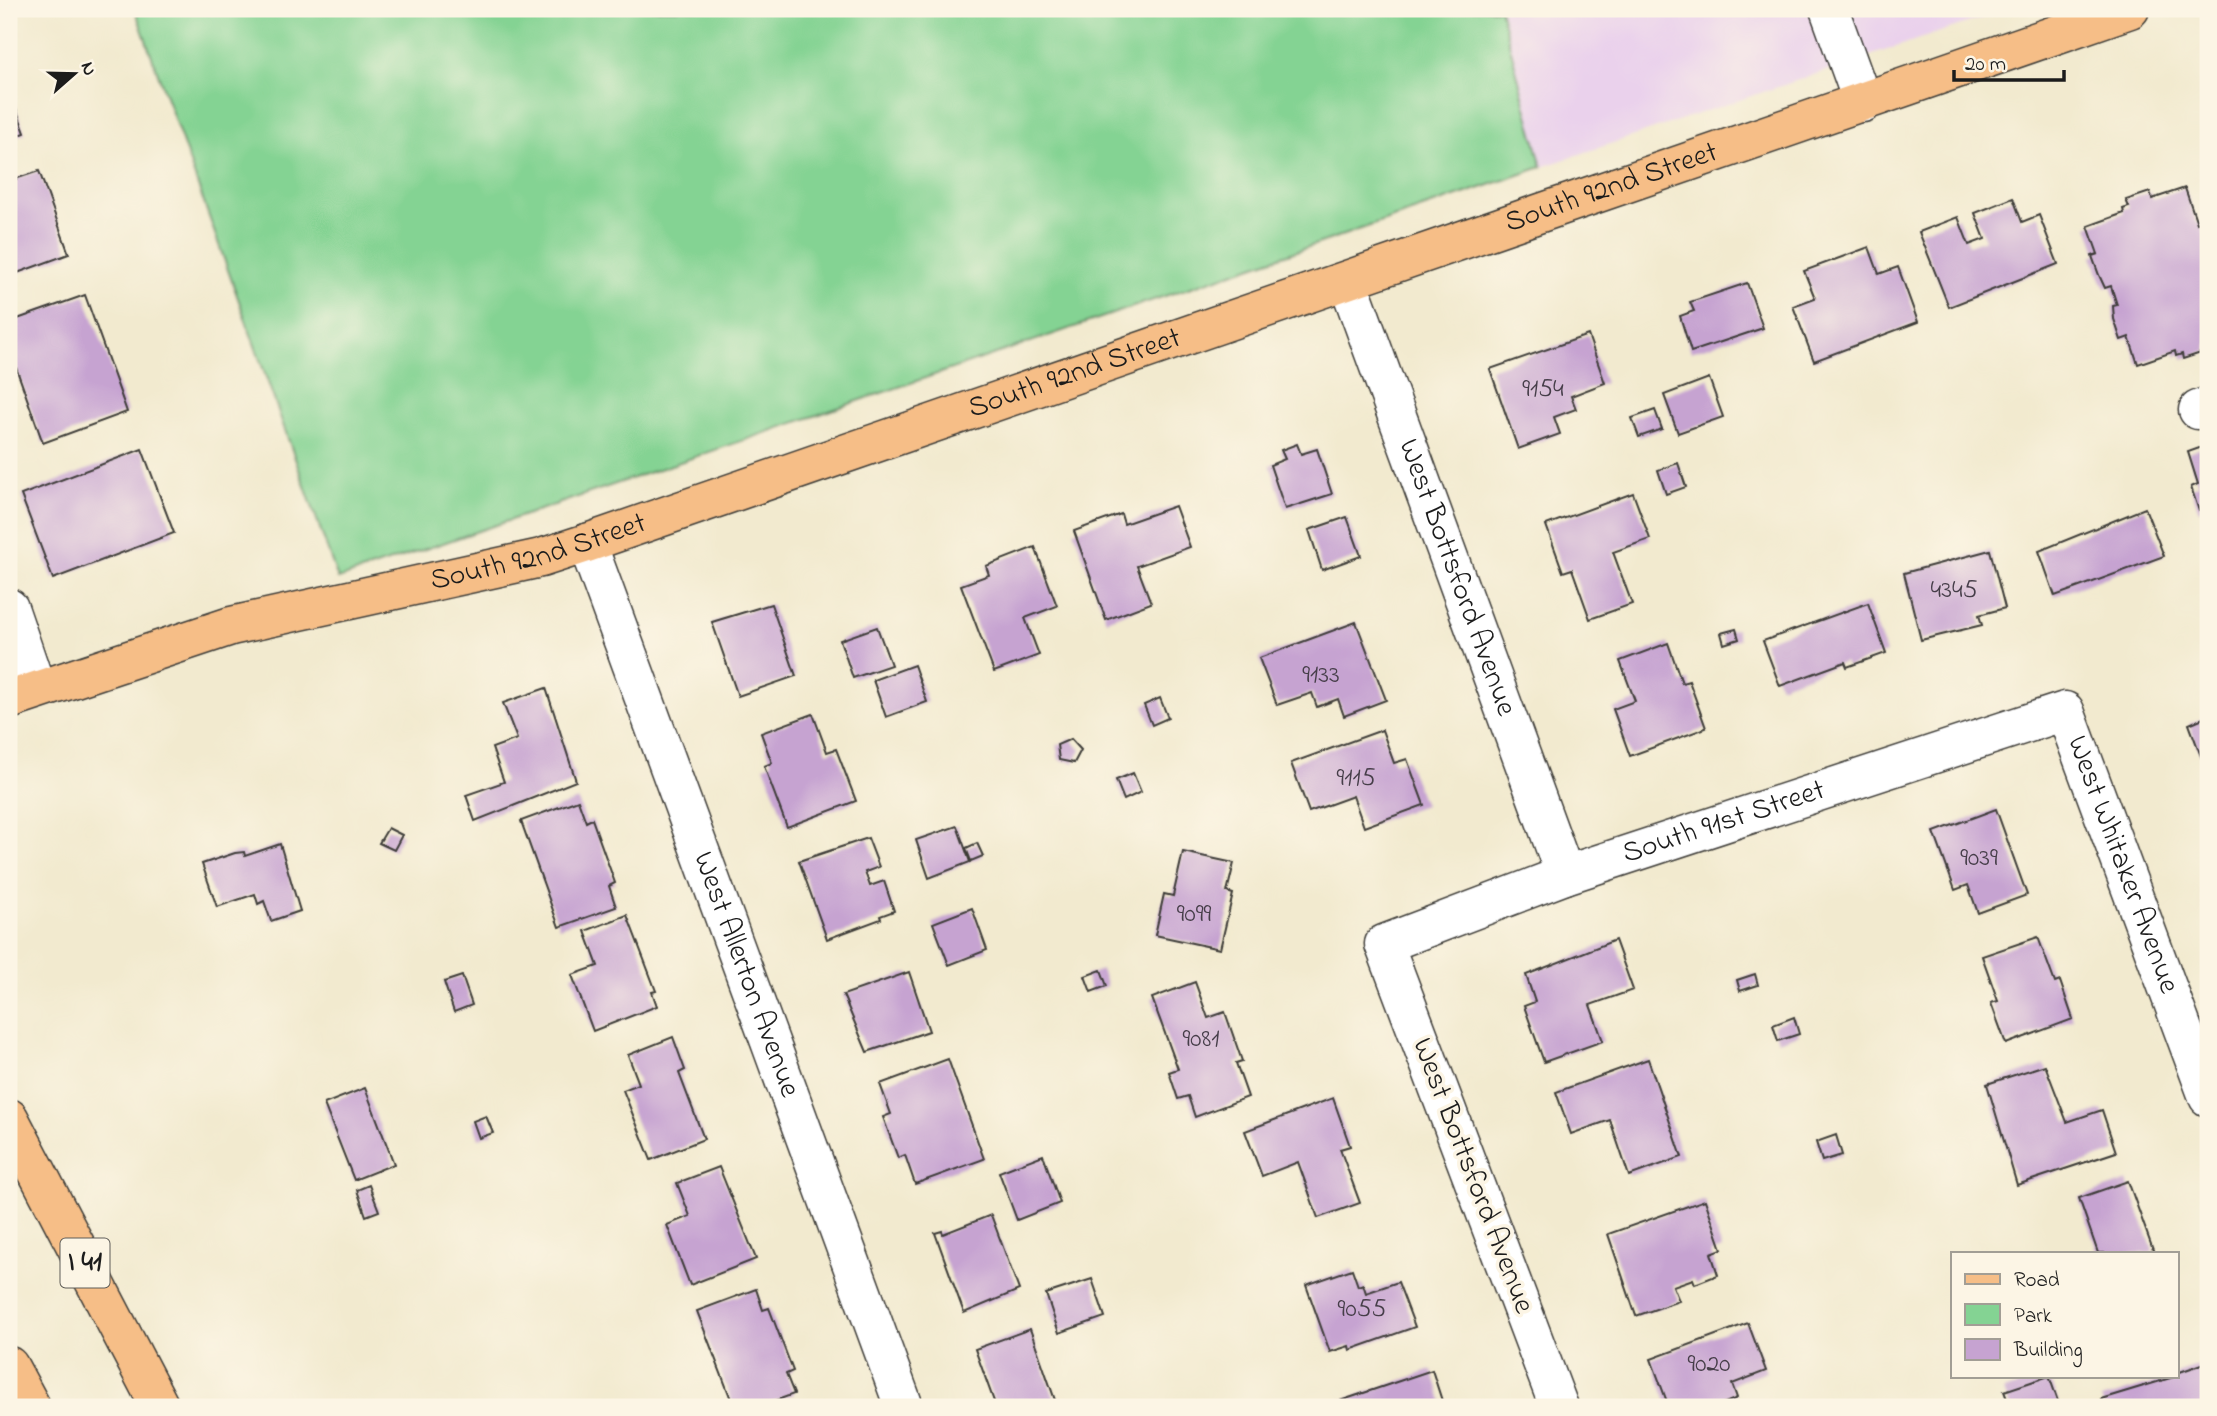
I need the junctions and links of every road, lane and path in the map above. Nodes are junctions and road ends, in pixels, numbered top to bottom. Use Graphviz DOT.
graph roads {
  1 [pos="1829,9"];
  2 [pos="2130,9"];
  3 [pos="1863,103"];
  4 [pos="1348,282"];
  5 [pos="587,543"];
  6 [pos="9,608"];
  7 [pos="23,695"];
  8 [pos="2065,712"];
  9 [pos="1565,875"];
  10 [pos="1384,944"];
  11 [pos="2208,1097"];
  12 [pos="9,1118"];
  13 [pos="9,1366"];
  14 [pos="30,1407"];
  15 [pos="160,1407"];
  16 [pos="904,1407"];
  17 [pos="1559,1407"];
  1 -- 3 [label="street"];
  2 -- 3 [label="main road, South 92nd Street"];
  3 -- 4 [label="main road, South 92nd Street"];
  4 -- 5 [label="main road, South 92nd Street"];
  4 -- 9 [label="street, West Bottsford Avenue"];
  5 -- 7 [label="main road, South 92nd Street"];
  5 -- 16 [label="street, West Allerton Avenue"];
  6 -- 7 [label="street"];
  8 -- 9 [label="street, South 91st Street"];
  8 -- 11 [label="street, West Whitaker Avenue"];
  9 -- 10 [label="street, South 91st Street"];
  10 -- 17 [label="street, West Bottsford Avenue"];
  12 -- 15 [label="main road, I 41"];
  13 -- 14 [label="main road"];
}
